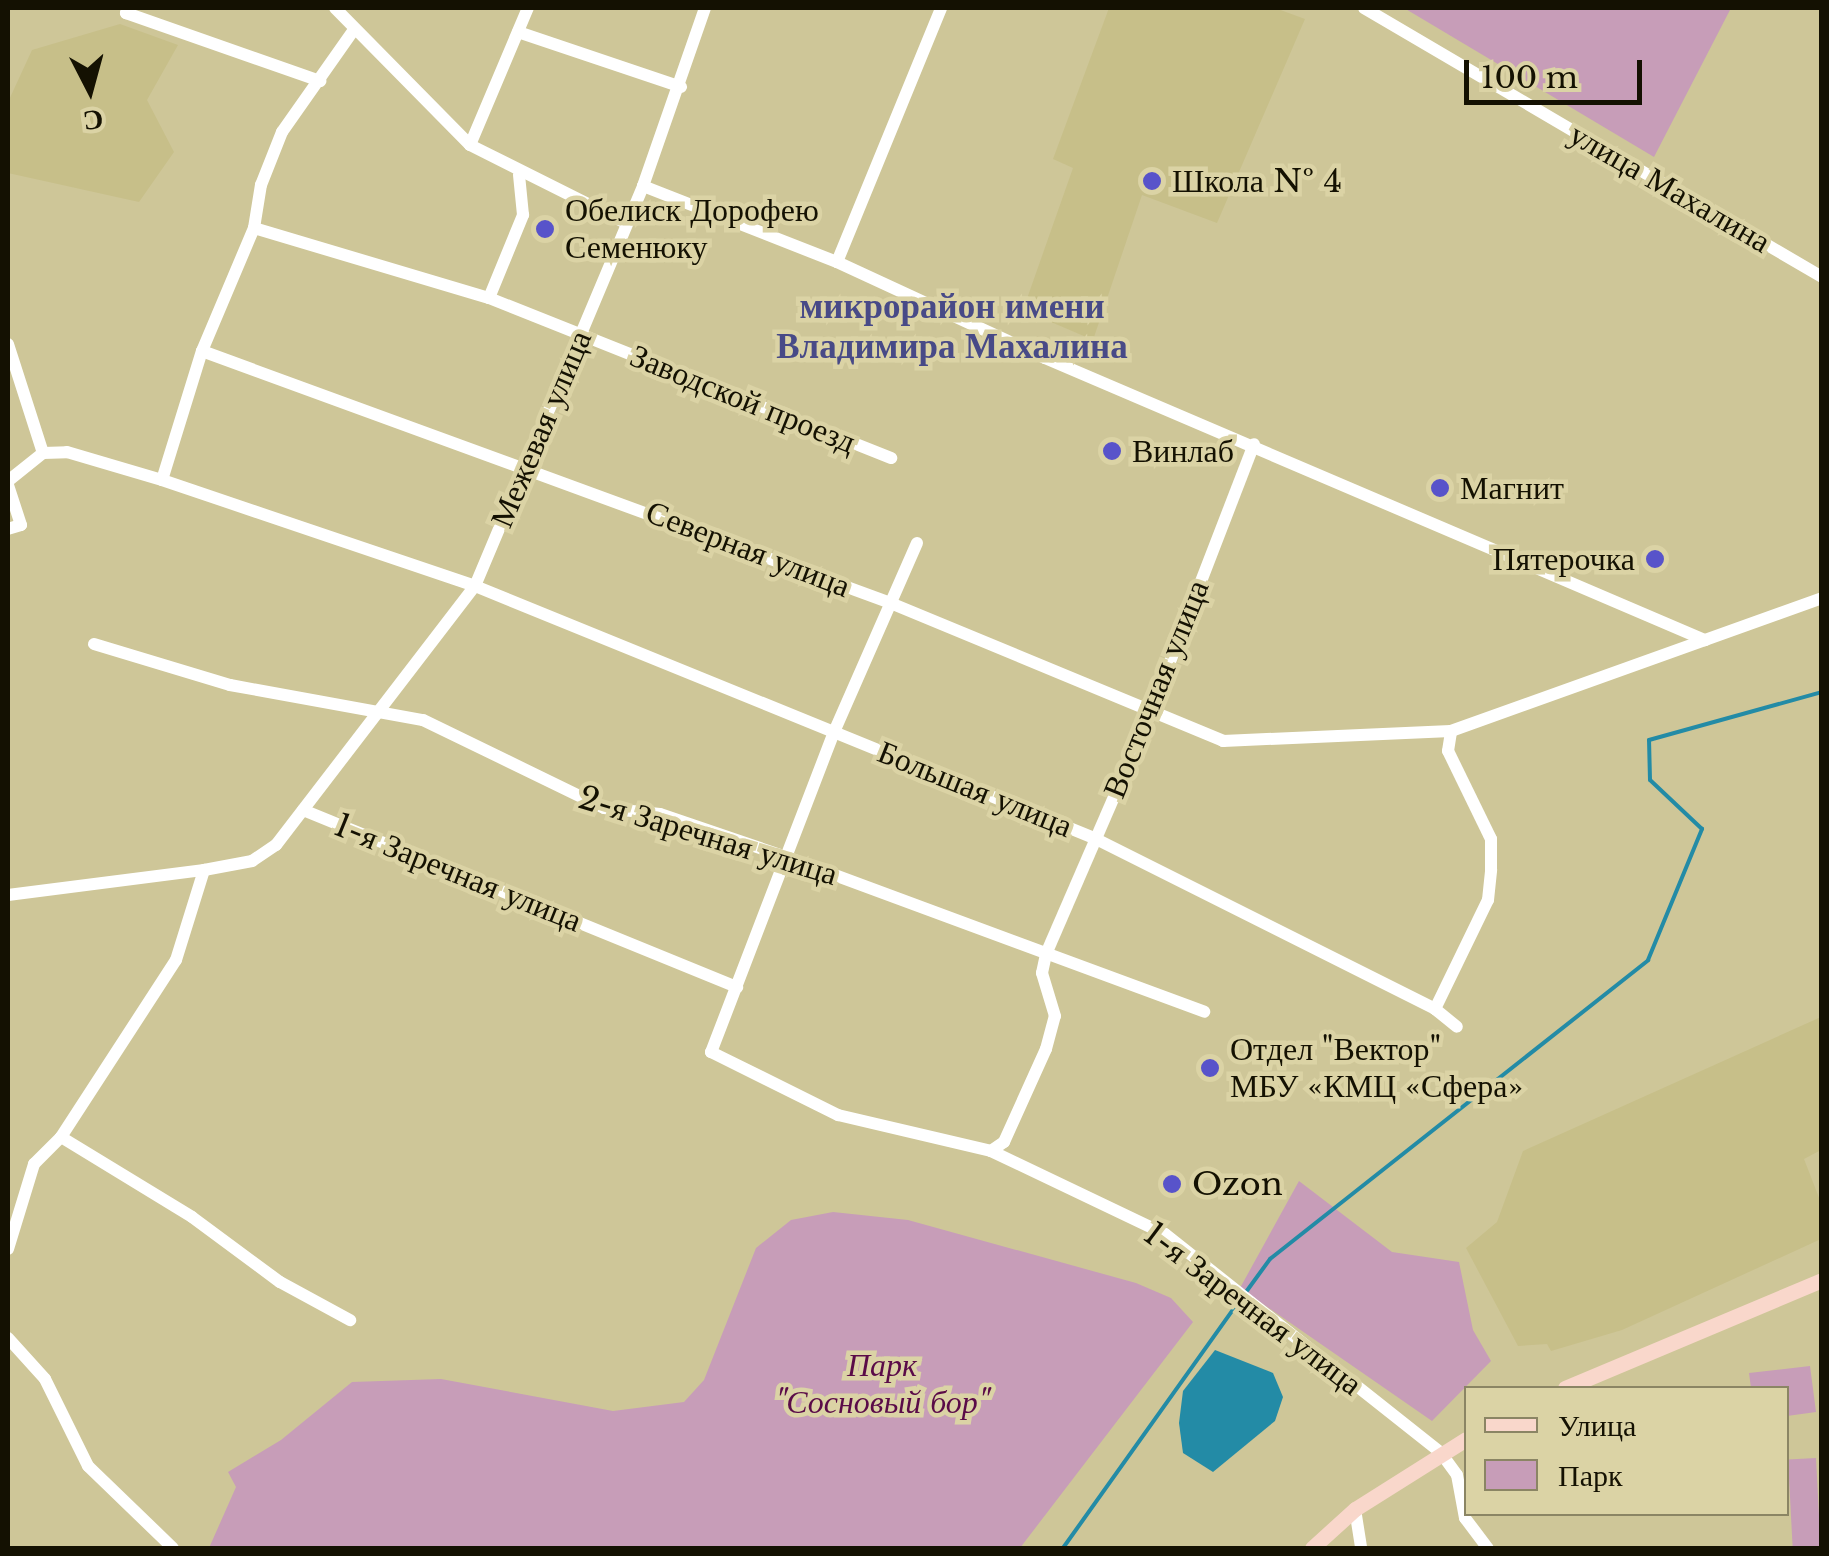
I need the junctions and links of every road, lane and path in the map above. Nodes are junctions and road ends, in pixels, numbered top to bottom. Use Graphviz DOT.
graph roads {
  1 [pos="335,8"];
  2 [pos="528,8"];
  3 [pos="705,8"];
  4 [pos="942,8"];
  5 [pos="1364,8"];
  6 [pos="128,10"];
  7 [pos="353,30"];
  8 [pos="518,32"];
  9 [pos="320,80"];
  10 [pos="681,87"];
  11 [pos="470,144"];
  12 [pos="519,174"];
  13 [pos="643,186"];
  14 [pos="626,224"];
  15 [pos="254,228"];
  16 [pos="837,262"];
  17 [pos="1822,277"];
  18 [pos="489,298"];
  19 [pos="583,332"];
  20 [pos="8,344"];
  21 [pos="202,351"];
  22 [pos="1254,444"];
  23 [pos="43,453"];
  24 [pos="892,458"];
  25 [pos="525,464"];
  26 [pos="162,480"];
  27 [pos="8,483"];
  28 [pos="8,529"];
  29 [pos="917,543"];
  30 [pos="475,586"];
  31 [pos="1822,598"];
  32 [pos="888,602"];
  33 [pos="1705,640"];
  34 [pos="94,644"];
  35 [pos="381,708"];
  36 [pos="1151,711"];
  37 [pos="834,732"];
  38 [pos="1450,732"];
  39 [pos="303,810"];
  40 [pos="1094,838"];
  41 [pos="786,857"];
  42 [pos="204,870"];
  43 [pos="8,895"];
  44 [pos="1046,954"];
  45 [pos="737,987"];
  46 [pos="1435,1009"];
  47 [pos="1204,1012"];
  48 [pos="1457,1027"];
  49 [pos="61,1137"];
  50 [pos="991,1151"];
  51 [pos="8,1249"];
  52 [pos="1822,1280"];
  53 [pos="350,1320"];
  54 [pos="8,1338"];
  55 [pos="1570,1386"];
  56 [pos="1464,1440"];
  57 [pos="1441,1453"];
  58 [pos="1355,1509"];
  59 [pos="1464,1512"];
  60 [pos="1465,1516"];
  61 [pos="173,1548"];
  62 [pos="1312,1548"];
  63 [pos="1361,1548"];
  64 [pos="1488,1548"];
  1 -- 7 [label="street"];
  2 -- 8 [label="street"];
  3 -- 10 [label="street, Межевая улица"];
  4 -- 16 [label="street"];
  5 -- 17 [label="street, улица Махалина"];
  6 -- 9 [label="street"];
  7 -- 9 [label="street"];
  7 -- 11 [label="street"];
  8 -- 10 [label="street"];
  8 -- 11 [label="street"];
  9 -- 15 [label="street"];
  10 -- 13 [label="street, Межевая улица"];
  11 -- 12 [label="street"];
  12 -- 14 [label="street"];
  12 -- 18 [label="street"];
  13 -- 14 [label="street, Межевая улица"];
  13 -- 16 [label="street"];
  14 -- 19 [label="street, Межевая улица"];
  15 -- 18 [label="street, Заводской проезд"];
  15 -- 21 [label="street"];
  16 -- 22 [label="street"];
  18 -- 19 [label="street, Заводской проезд"];
  19 -- 24 [label="street, Заводской проезд"];
  19 -- 25 [label="street, Межевая улица"];
  20 -- 23 [label="street"];
  21 -- 25 [label="street, Северная улица"];
  21 -- 26 [label="street"];
  22 -- 33 [label="street"];
  22 -- 36 [label="street, Восточная улица"];
  23 -- 26 [label="street, Большая улица"];
  23 -- 27 [label="street"];
  25 -- 30 [label="street, Межевая улица"];
  25 -- 32 [label="street, Северная улица"];
  26 -- 30 [label="street, Большая улица"];
  27 -- 28 [label="street"];
  29 -- 32 [label="street"];
  30 -- 35 [label="street, Межевая улица"];
  30 -- 37 [label="street, Большая улица"];
  31 -- 33 [label="street, Северная улица"];
  32 -- 36 [label="street, Северная улица"];
  32 -- 37 [label="street"];
  33 -- 38 [label="street, Северная улица"];
  34 -- 35 [label="street, 2-я Заречная улица"];
  35 -- 39 [label="street, Межевая улица"];
  35 -- 41 [label="street, 2-я Заречная улица"];
  36 -- 38 [label="street, Северная улица"];
  36 -- 40 [label="street, Восточная улица"];
  37 -- 40 [label="street, Большая улица"];
  37 -- 41 [label="street"];
  38 -- 46 [label="street"];
  39 -- 42 [label="street, 1-я Заречная улица"];
  39 -- 45 [label="street, 1-я Заречная улица"];
  40 -- 44 [label="street, Восточная улица"];
  40 -- 46 [label="street, Большая улица"];
  41 -- 44 [label="street, 2-я Заречная улица"];
  41 -- 45 [label="street"];
  42 -- 43 [label="street, 1-я Заречная улица"];
  42 -- 49 [label="street"];
  44 -- 47 [label="street, 2-я Заречная улица"];
  44 -- 50 [label="street, Восточная улица"];
  45 -- 50 [label="street, 1-я Заречная улица"];
  46 -- 48 [label="street, Большая улица"];
  49 -- 51 [label="street"];
  49 -- 53 [label="street"];
  50 -- 57 [label="street, 1-я Заречная улица"];
  52 -- 55 [label="main road"];
  54 -- 61 [label="street"];
  56 -- 57 [label="main road"];
  57 -- 58 [label="main road"];
  57 -- 59 [label="street, 1-я Заречная улица"];
  58 -- 62 [label="main road"];
  58 -- 63 [label="street"];
  60 -- 64 [label="street, 1-я Заречная улица"];
}
